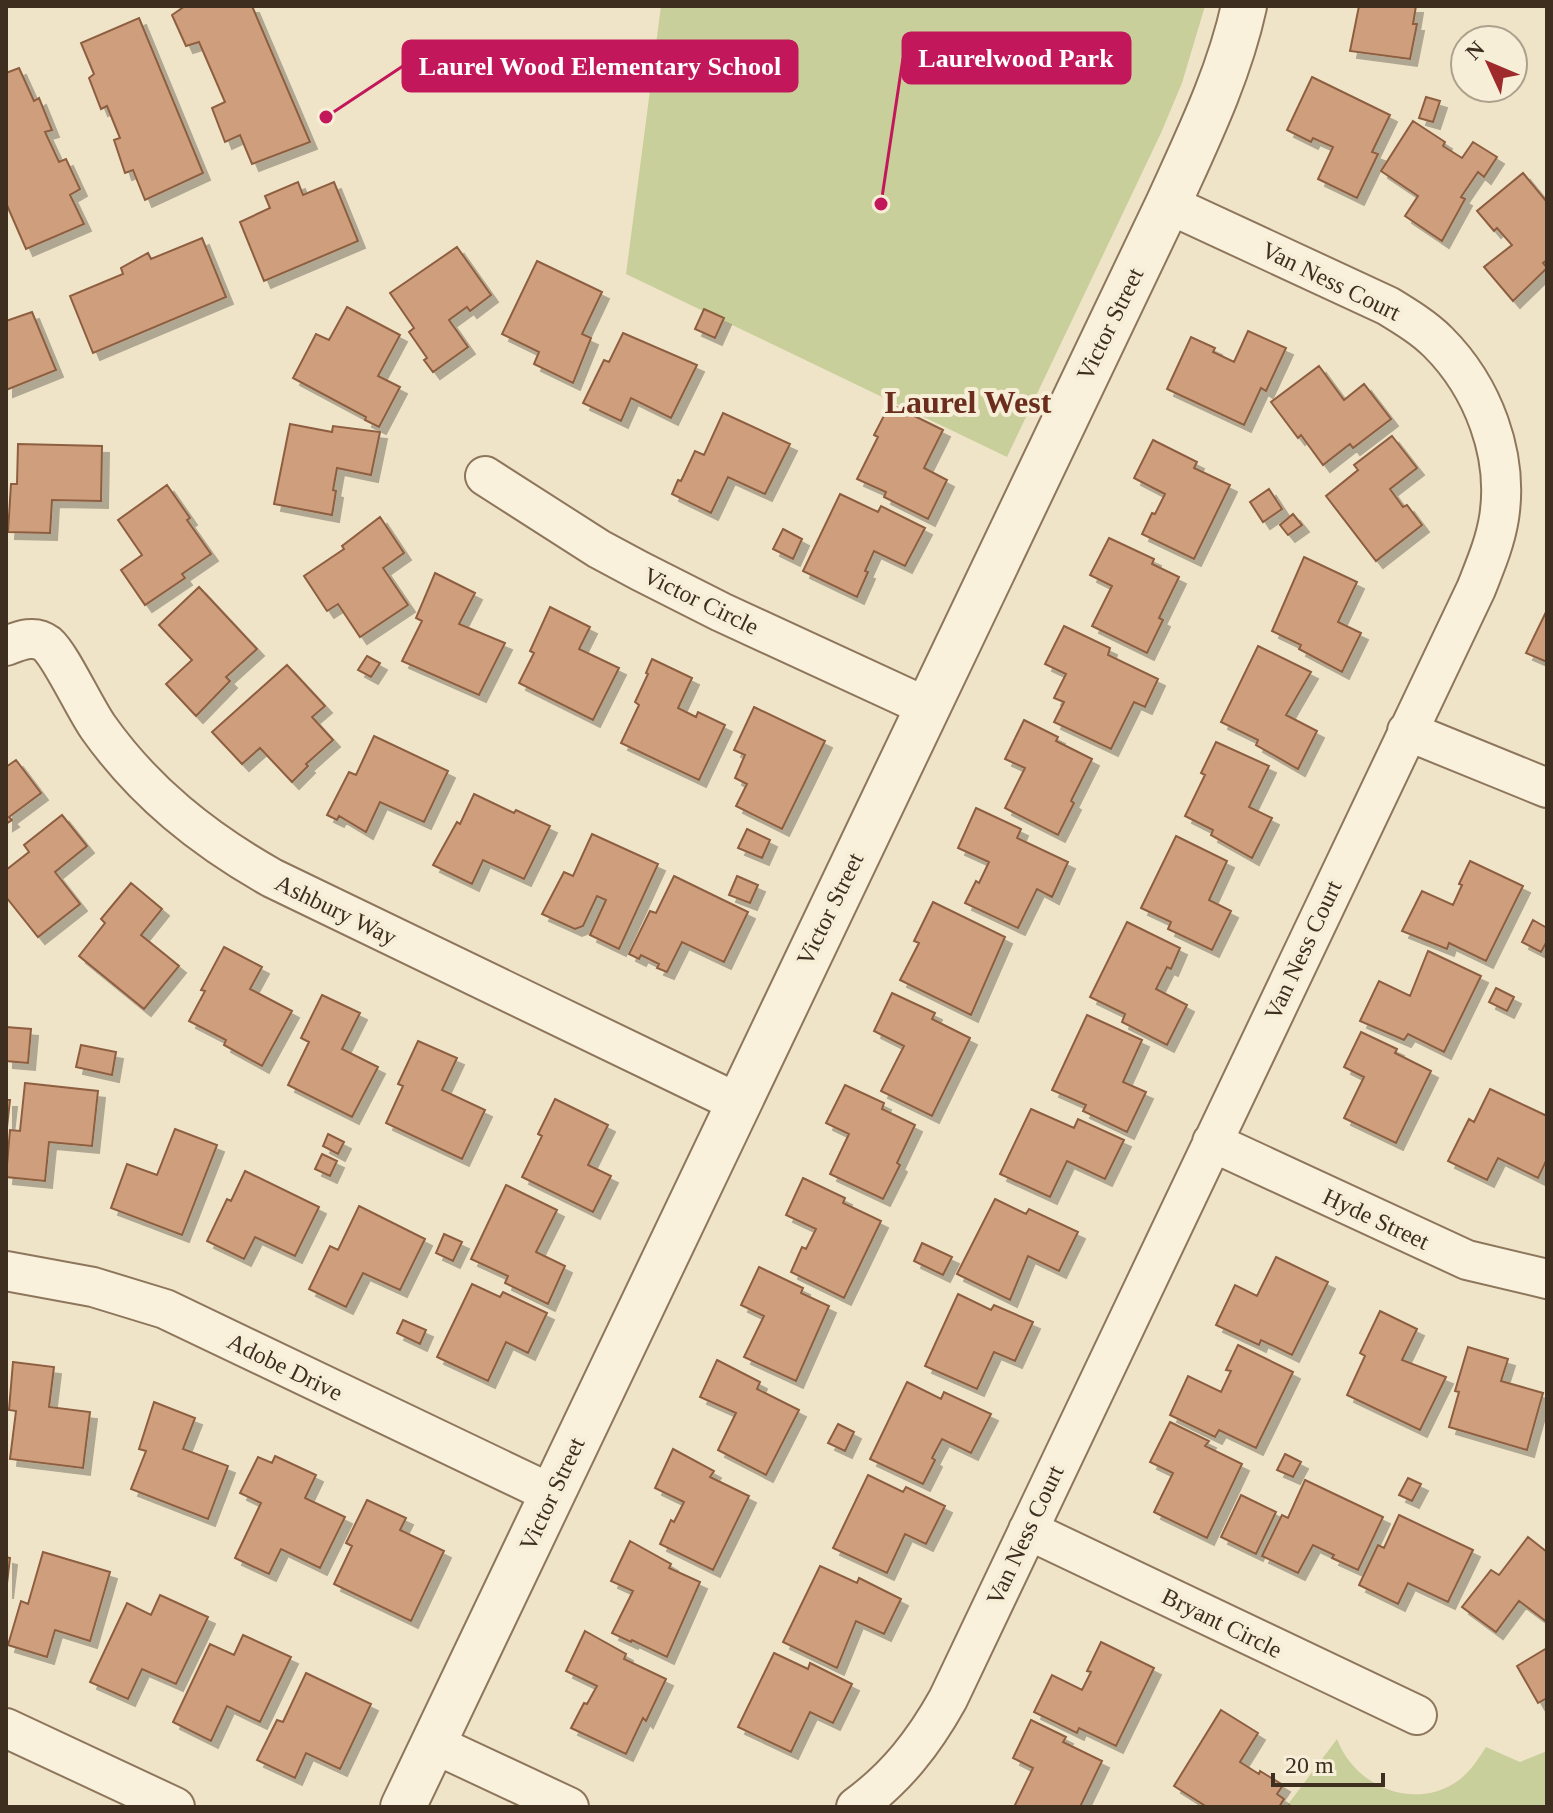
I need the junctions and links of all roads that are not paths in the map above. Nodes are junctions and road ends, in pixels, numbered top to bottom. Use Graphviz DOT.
graph roads {
  1 [pos="1244,6"];
  2 [pos="1168,204"];
  3 [pos="485,476"];
  4 [pos="6,646"];
  5 [pos="927,707"];
  6 [pos="1407,731"];
  7 [pos="1547,788"];
  8 [pos="738,1103"];
  9 [pos="1212,1142"];
  10 [pos="6,1271"];
  11 [pos="1547,1279"];
  12 [pos="552,1494"];
  13 [pos="1028,1530"];
  14 [pos="1417,1715"];
  15 [pos="6,1728"];
  16 [pos="434,1744"];
  17 [pos="175,1807"];
  18 [pos="403,1807"];
  19 [pos="569,1807"];
  20 [pos="856,1807"];
  1 -- 2 [label="street, Victor Street"];
  2 -- 5 [label="street, Victor Street"];
  2 -- 6 [label="street, Van Ness Court"];
  3 -- 5 [label="street, Victor Circle"];
  4 -- 8 [label="street, Ashbury Way"];
  5 -- 8 [label="street, Victor Street"];
  6 -- 7 [label="street"];
  6 -- 9 [label="street, Van Ness Court"];
  8 -- 12 [label="street, Victor Street"];
  9 -- 11 [label="street, Hyde Street"];
  9 -- 13 [label="street, Van Ness Court"];
  10 -- 12 [label="street, Adobe Drive"];
  12 -- 16 [label="street, Victor Street"];
  13 -- 14 [label="street, Bryant Circle"];
  13 -- 20 [label="street, Van Ness Court"];
  15 -- 17 [label="street"];
  16 -- 18 [label="street, Victor Street"];
  16 -- 19 [label="street"];
}
